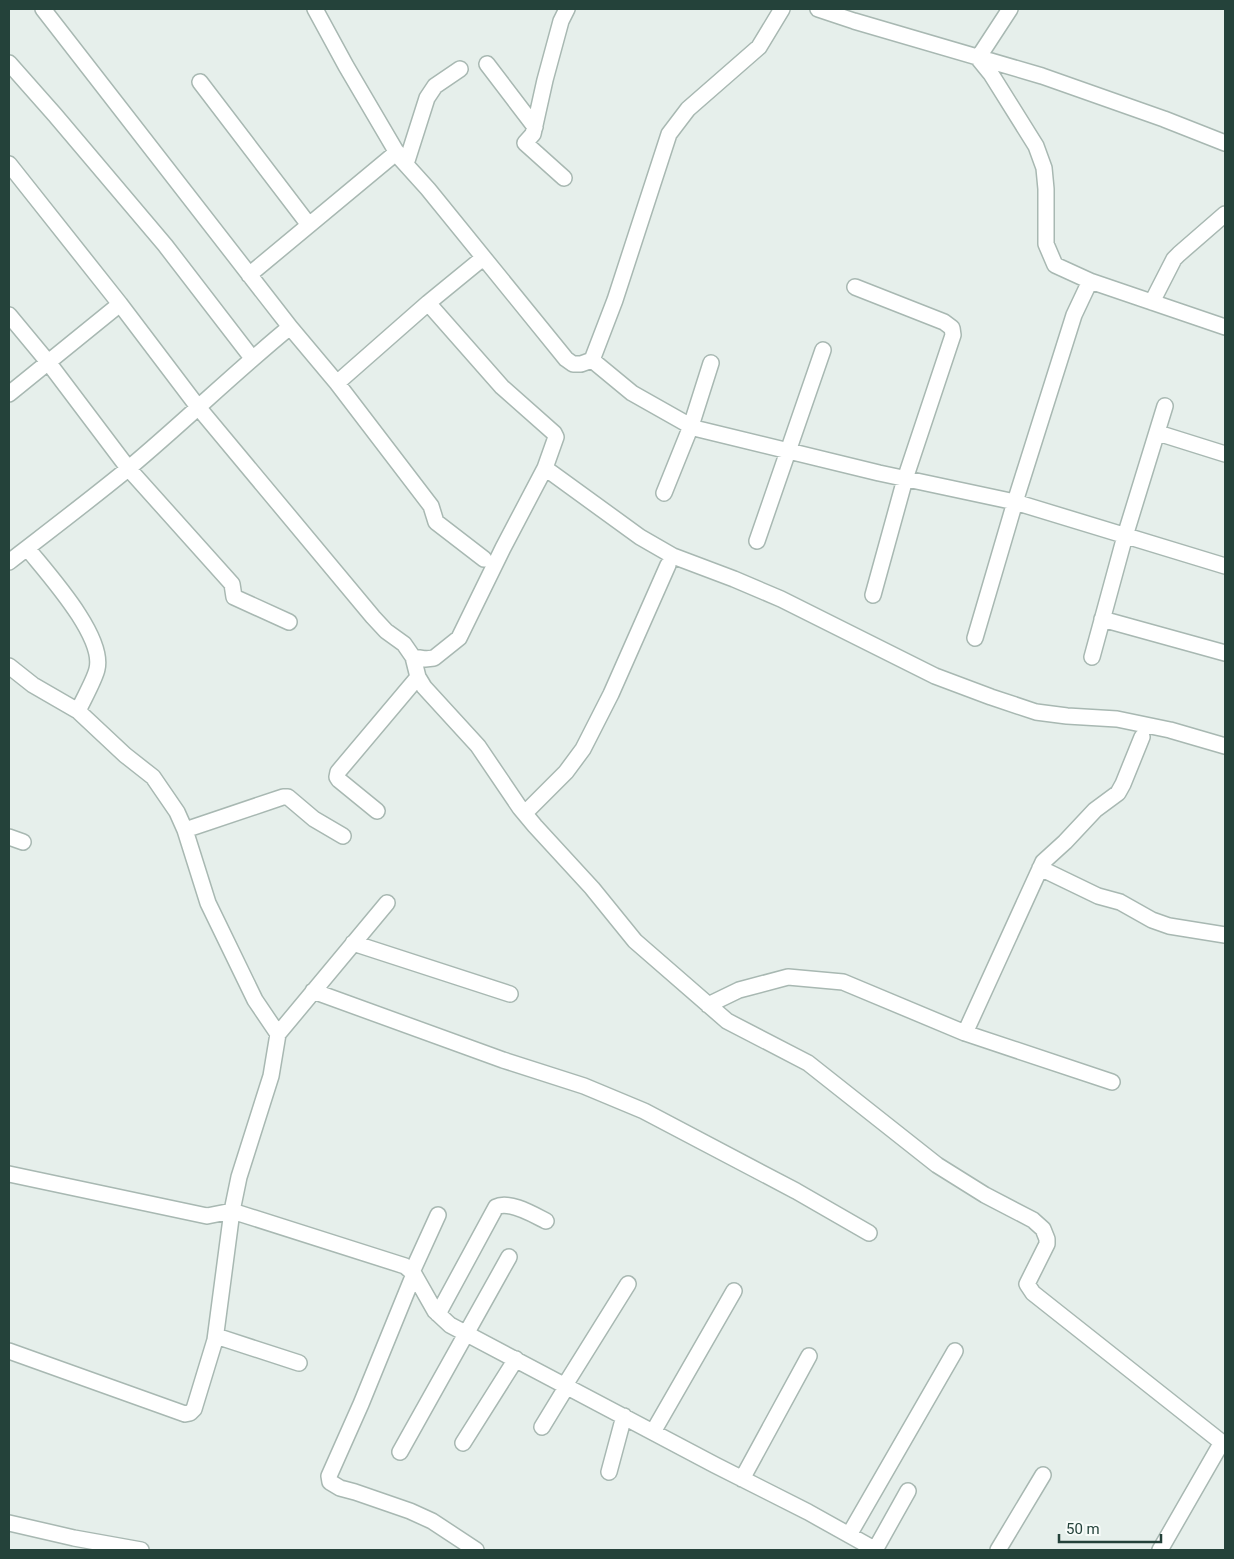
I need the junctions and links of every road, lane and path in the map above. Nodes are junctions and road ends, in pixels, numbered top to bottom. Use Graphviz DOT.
graph roads {
  1 [pos="43,9"];
  2 [pos="315,9"];
  3 [pos="567,9"];
  4 [pos="782,9"];
  5 [pos="818,9"];
  6 [pos="1010,9"];
  7 [pos="978,58"];
  8 [pos="9,63"];
  9 [pos="487,64"];
  10 [pos="460,69"];
  11 [pos="200,82"];
  12 [pos="535,127"];
  13 [pos="1225,143"];
  14 [pos="397,152"];
  15 [pos="9,164"];
  16 [pos="406,164"];
  17 [pos="564,178"];
  18 [pos="1225,214"];
  19 [pos="309,225"];
  20 [pos="483,258"];
  21 [pos="249,275"];
  22 [pos="1090,281"];
  23 [pos="855,287"];
  24 [pos="1152,302"];
  25 [pos="428,303"];
  26 [pos="120,304"];
  27 [pos="9,315"];
  28 [pos="290,327"];
  29 [pos="1225,327"];
  30 [pos="822,350"];
  31 [pos="252,358"];
  32 [pos="592,360"];
  33 [pos="48,362"];
  34 [pos="711,363"];
  35 [pos="337,383"];
  36 [pos="9,394"];
  37 [pos="1165,406"];
  38 [pos="198,407"];
  39 [pos="691,426"];
  40 [pos="1158,433"];
  41 [pos="789,451"];
  42 [pos="1225,454"];
  43 [pos="128,468"];
  44 [pos="545,468"];
  45 [pos="905,479"];
  46 [pos="664,493"];
  47 [pos="1015,502"];
  48 [pos="1125,536"];
  49 [pos="757,541"];
  50 [pos="27,548"];
  51 [pos="484,559"];
  52 [pos="9,562"];
  53 [pos="668,565"];
  54 [pos="1225,566"];
  55 [pos="873,595"];
  56 [pos="1102,619"];
  57 [pos="289,622"];
  58 [pos="975,638"];
  59 [pos="1225,653"];
  60 [pos="413,657"];
  61 [pos="1092,658"];
  62 [pos="9,666"];
  63 [pos="418,677"];
  64 [pos="78,711"];
  65 [pos="1142,737"];
  66 [pos="1225,746"];
  67 [pos="377,811"];
  68 [pos="525,813"];
  69 [pos="185,830"];
  70 [pos="343,836"];
  71 [pos="1040,868"];
  72 [pos="387,903"];
  73 [pos="1225,935"];
  74 [pos="353,943"];
  75 [pos="313,991"];
  76 [pos="510,994"];
  77 [pos="708,1005"];
  78 [pos="965,1032"];
  79 [pos="278,1034"];
  80 [pos="1112,1082"];
  81 [pos="9,1174"];
  82 [pos="232,1211"];
  83 [pos="438,1215"];
  84 [pos="546,1221"];
  85 [pos="869,1233"];
  86 [pos="509,1257"];
  87 [pos="413,1273"];
  88 [pos="628,1284"];
  89 [pos="734,1291"];
  90 [pos="438,1314"];
  91 [pos="467,1334"];
  92 [pos="216,1336"];
  93 [pos="9,1350"];
  94 [pos="955,1351"];
  95 [pos="809,1356"];
  96 [pos="516,1359"];
  97 [pos="299,1363"];
  98 [pos="566,1386"];
  99 [pos="624,1416"];
  100 [pos="542,1427"];
  101 [pos="653,1432"];
  102 [pos="463,1443"];
  103 [pos="1224,1444"];
  104 [pos="400,1452"];
  105 [pos="609,1472"];
  106 [pos="1043,1475"];
  107 [pos="742,1479"];
  108 [pos="908,1492"];
  109 [pos="9,1523"];
  110 [pos="849,1536"];
  111 [pos="142,1550"];
  112 [pos="476,1550"];
  113 [pos="875,1550"];
  114 [pos="998,1550"];
  115 [pos="1160,1550"];
  1 -- 21 [label="street"];
  2 -- 14 [label="street"];
  3 -- 12 [label="street"];
  4 -- 32 [label="street"];
  5 -- 7 [label="street"];
  6 -- 7 [label="street"];
  7 -- 13 [label="street"];
  7 -- 22 [label="street"];
  8 -- 31 [label="street"];
  9 -- 12 [label="street"];
  10 -- 16 [label="street"];
  11 -- 19 [label="street"];
  12 -- 17 [label="street"];
  14 -- 16 [label="street"];
  14 -- 19 [label="street"];
  15 -- 26 [label="street"];
  16 -- 20 [label="street"];
  18 -- 24 [label="street"];
  19 -- 21 [label="street"];
  20 -- 25 [label="street"];
  20 -- 32 [label="street"];
  21 -- 28 [label="street"];
  22 -- 24 [label="street"];
  22 -- 47 [label="street"];
  23 -- 45 [label="street"];
  24 -- 29 [label="street"];
  25 -- 35 [label="street"];
  25 -- 44 [label="street"];
  26 -- 33 [label="street"];
  26 -- 38 [label="street"];
  27 -- 33 [label="street"];
  28 -- 31 [label="street"];
  28 -- 35 [label="street"];
  30 -- 41 [label="street"];
  31 -- 38 [label="street"];
  32 -- 39 [label="street"];
  33 -- 36 [label="street"];
  33 -- 43 [label="street"];
  34 -- 39 [label="street"];
  35 -- 51 [label="street"];
  37 -- 40 [label="street"];
  38 -- 43 [label="street"];
  38 -- 60 [label="street"];
  39 -- 41 [label="street"];
  39 -- 46 [label="street"];
  40 -- 42 [label="street"];
  40 -- 48 [label="street"];
  41 -- 45 [label="street"];
  41 -- 49 [label="street"];
  43 -- 50 [label="street"];
  43 -- 57 [label="street"];
  44 -- 60 [label="street"];
  44 -- 66 [label="street"];
  45 -- 47 [label="street"];
  45 -- 55 [label="street"];
  47 -- 48 [label="street"];
  47 -- 58 [label="street"];
  48 -- 54 [label="street"];
  48 -- 56 [label="street"];
  50 -- 52 [label="street"];
  50 -- 64 [label="street"];
  53 -- 68 [label="street"];
  56 -- 59 [label="street"];
  56 -- 61 [label="street"];
  60 -- 63 [label="street"];
  62 -- 64 [label="street"];
  63 -- 67 [label="street"];
  63 -- 68 [label="street"];
  64 -- 69 [label="street"];
  65 -- 71 [label="street"];
  68 -- 77 [label="street"];
  69 -- 70 [label="street"];
  69 -- 79 [label="street"];
  71 -- 73 [label="street"];
  71 -- 78 [label="street"];
  72 -- 74 [label="street"];
  74 -- 75 [label="street"];
  74 -- 76 [label="street"];
  75 -- 79 [label="street"];
  75 -- 85 [label="street"];
  77 -- 78 [label="street"];
  77 -- 103 [label="street"];
  78 -- 80 [label="street"];
  79 -- 82 [label="street"];
  81 -- 82 [label="street"];
  82 -- 87 [label="street"];
  82 -- 92 [label="street"];
  83 -- 87 [label="street"];
  84 -- 90 [label="street"];
  86 -- 91 [label="street"];
  87 -- 90 [label="street"];
  87 -- 112 [label="street"];
  88 -- 98 [label="street"];
  89 -- 101 [label="street"];
  90 -- 91 [label="street"];
  91 -- 96 [label="street"];
  91 -- 104 [label="street"];
  92 -- 93 [label="street"];
  92 -- 97 [label="street"];
  94 -- 110 [label="street"];
  95 -- 107 [label="street"];
  96 -- 98 [label="street"];
  96 -- 102 [label="street"];
  98 -- 99 [label="street"];
  98 -- 100 [label="street"];
  99 -- 101 [label="street"];
  99 -- 105 [label="street"];
  101 -- 107 [label="street"];
  103 -- 115 [label="street"];
  106 -- 114 [label="street"];
  107 -- 110 [label="street"];
  108 -- 113 [label="street"];
  109 -- 111 [label="street"];
  110 -- 113 [label="street"];
}
